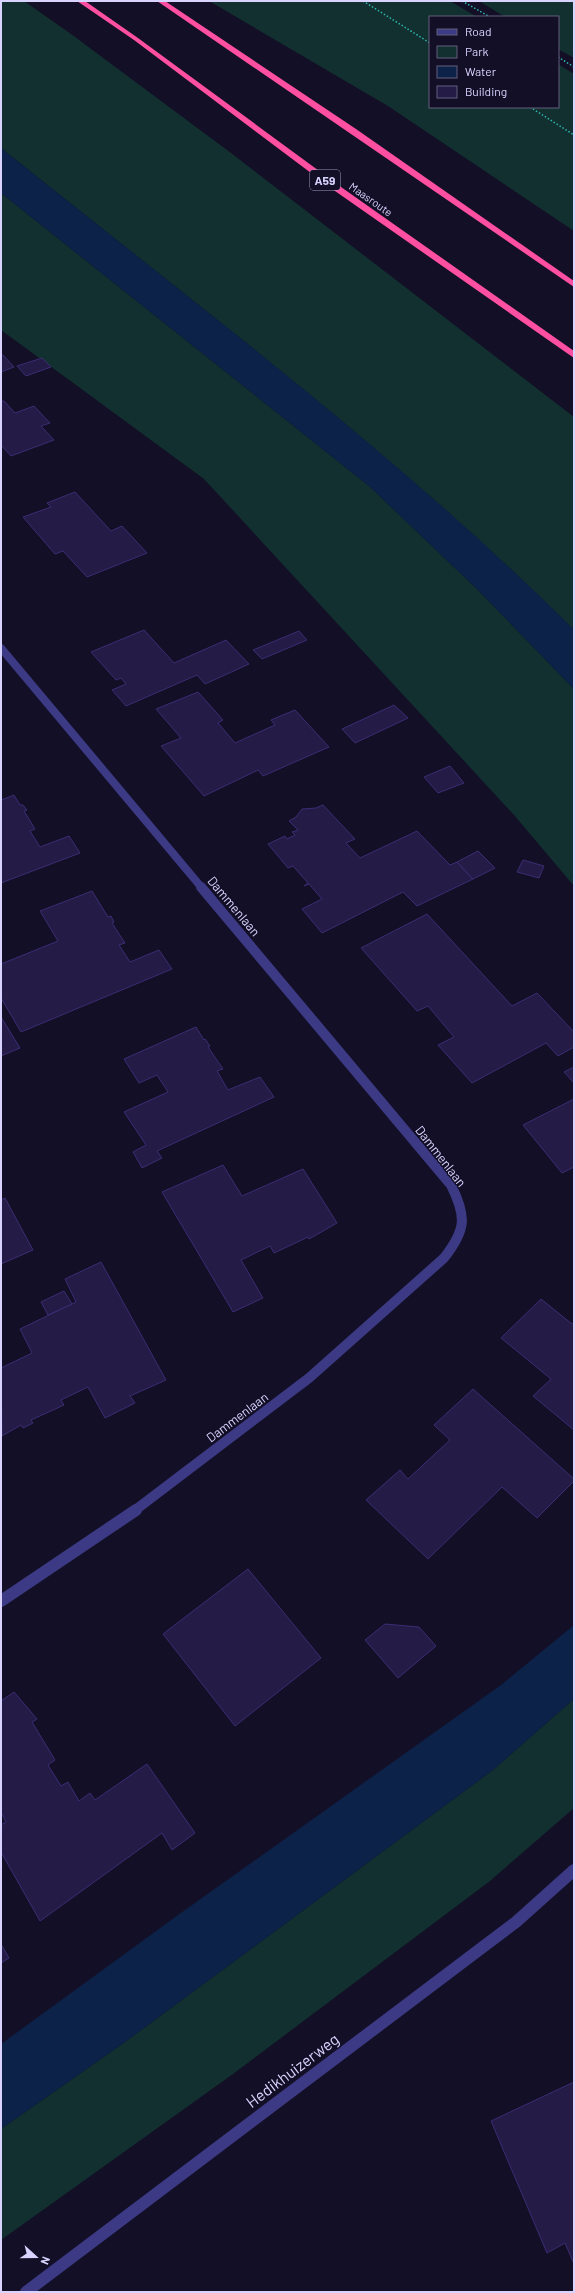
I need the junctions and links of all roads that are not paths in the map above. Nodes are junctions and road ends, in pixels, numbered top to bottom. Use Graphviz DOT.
graph roads {
  1 [pos="80,1"];
  2 [pos="160,1"];
  3 [pos="574,285"];
  4 [pos="574,355"];
  5 [pos="1,648"];
  6 [pos="1,1601"];
  7 [pos="574,1870"];
  8 [pos="26,2292"];
  1 -- 4 [label="highway, Maasroute / A59"];
  2 -- 3 [label="highway"];
  5 -- 6 [label="street, Dammenlaan"];
  7 -- 8 [label="street, Hedikhuizerweg"];
}
